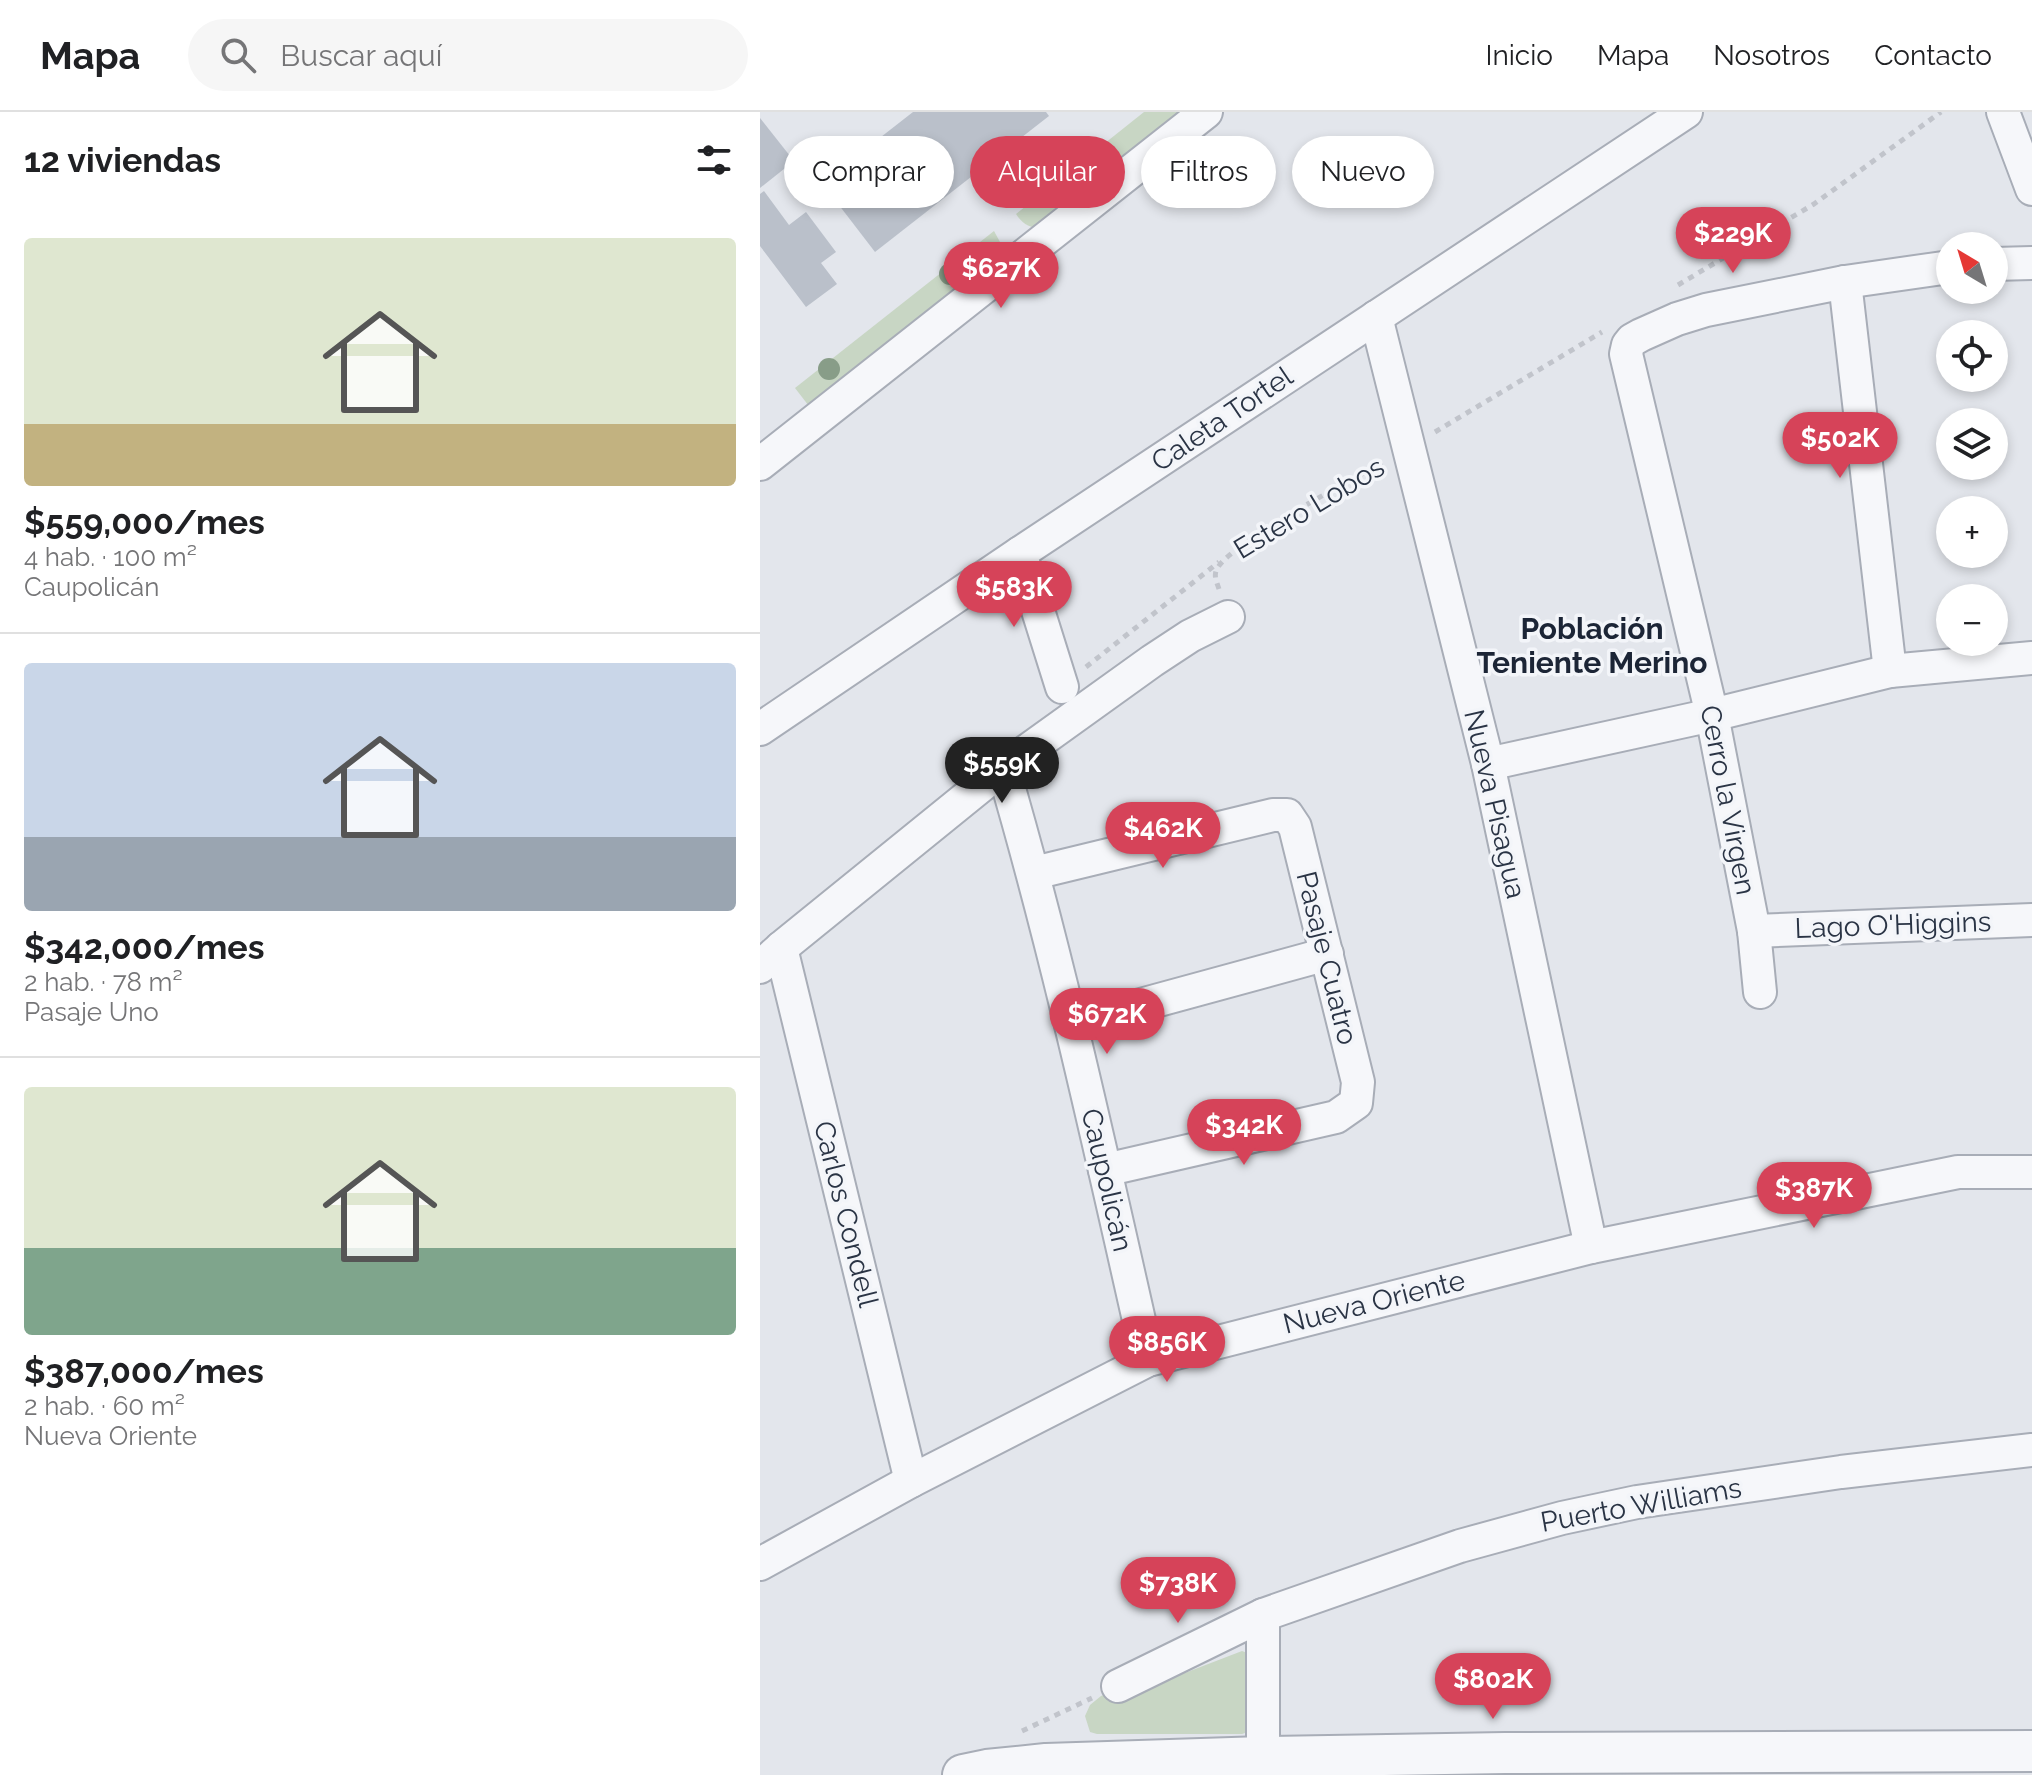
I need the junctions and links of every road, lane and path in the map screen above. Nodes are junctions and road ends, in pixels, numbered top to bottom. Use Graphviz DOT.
graph roads {
  1 [pos="1206,112"];
  2 [pos="1686,112"];
  3 [pos="1941,112"];
  4 [pos="2003,112"];
  5 [pos="2032,189"];
  6 [pos="2032,263"];
  7 [pos="2008,264"];
  8 [pos="1936,269"];
  9 [pos="1845,282"];
  10 [pos="1673,288"];
  11 [pos="1376,317"];
  12 [pos="1626,331"];
  13 [pos="1408,448"];
  14 [pos="760,464"];
  15 [pos="1020,553"];
  16 [pos="1228,617"];
  17 [pos="2032,658"];
  18 [pos="1890,671"];
  19 [pos="1062,687"];
  20 [pos="1712,715"];
  21 [pos="760,729"];
  22 [pos="1488,764"];
  23 [pos="1003,768"];
  24 [pos="1034,873"];
  25 [pos="2032,920"];
  26 [pos="1754,931"];
  27 [pos="1327,954"];
  28 [pos="770,957"];
  29 [pos="1760,992"];
  30 [pos="1071,1024"];
  31 [pos="1105,1170"];
  32 [pos="2032,1172"];
  33 [pos="1591,1247"];
  34 [pos="1148,1360"];
  35 [pos="2032,1450"];
  36 [pos="911,1481"];
  37 [pos="760,1564"];
  38 [pos="1263,1615"];
  39 [pos="1118,1686"];
  40 [pos="1018,1733"];
  41 [pos="2032,1751"];
  42 [pos="1263,1757"];
  43 [pos="1559,1764"];
  44 [pos="963,1775"];
  1 -- 14 [label="street"];
  2 -- 11 [label="street, Caleta Tortel"];
  3 -- 10 [label="path"];
  4 -- 5 [label="street"];
  6 -- 7 [label="street"];
  8 -- 9 [label="street"];
  9 -- 12 [label="street"];
  9 -- 18 [label="street"];
  11 -- 13 [label="street, Nueva Pisagua"];
  11 -- 15 [label="street, Caleta Tortel"];
  12 -- 13 [label="path, Estero Lobos"];
  12 -- 20 [label="street, Cerro la Virgen"];
  13 -- 16 [label="path, Estero Lobos"];
  13 -- 22 [label="street, Nueva Pisagua"];
  15 -- 19 [label="street"];
  15 -- 21 [label="street, Caleta Tortel"];
  16 -- 23 [label="street"];
  17 -- 18 [label="street"];
  18 -- 20 [label="street"];
  20 -- 22 [label="street"];
  20 -- 26 [label="street, Cerro la Virgen"];
  22 -- 33 [label="street, Nueva Pisagua"];
  23 -- 24 [label="street, Caupolicán"];
  23 -- 28 [label="street"];
  24 -- 27 [label="street, Pasaje Cuatro"];
  24 -- 30 [label="street, Caupolicán"];
  25 -- 26 [label="street, Lago O'Higgins"];
  26 -- 29 [label="street, Cerro la Virgen"];
  27 -- 30 [label="street"];
  27 -- 31 [label="street, Pasaje Cuatro"];
  28 -- 36 [label="street, Carlos Condell"];
  30 -- 31 [label="street, Caupolicán"];
  31 -- 34 [label="street, Caupolicán"];
  32 -- 33 [label="street, Nueva Oriente"];
  33 -- 34 [label="street, Nueva Oriente"];
  34 -- 36 [label="street, Nueva Oriente"];
  35 -- 38 [label="street, Puerto Williams"];
  36 -- 37 [label="street, Nueva Oriente"];
  38 -- 39 [label="street, Puerto Williams"];
  38 -- 42 [label="street"];
  39 -- 40 [label="path"];
  41 -- 43 [label="street"];
  42 -- 43 [label="street"];
  42 -- 44 [label="street"];
}
